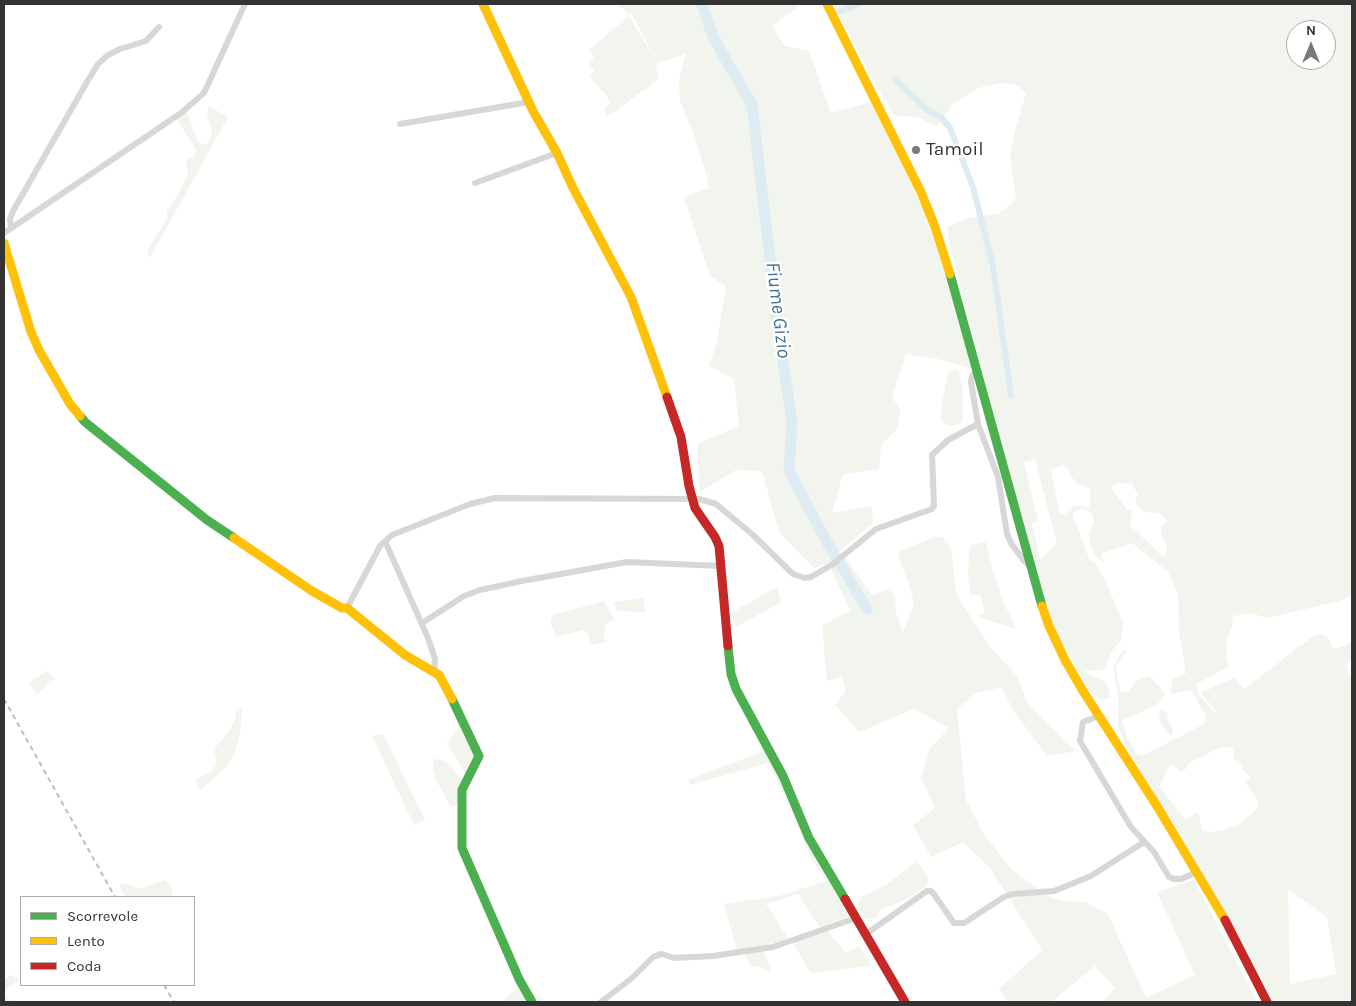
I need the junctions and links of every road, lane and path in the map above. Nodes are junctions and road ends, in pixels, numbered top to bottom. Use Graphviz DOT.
graph roads {
  1 [pos="245,4"];
  2 [pos="483,4"];
  3 [pos="827,4"];
  4 [pos="159,27"];
  5 [pos="529,102"];
  6 [pos="400,124"];
  7 [pos="557,153"];
  8 [pos="475,183"];
  9 [pos="11,227"];
  10 [pos="4,233"];
  11 [pos="4,243"];
  12 [pos="977,370"];
  13 [pos="978,424"];
  14 [pos="1002,476"];
  15 [pos="693,499"];
  16 [pos="385,541"];
  17 [pos="1030,565"];
  18 [pos="721,566"];
  19 [pos="346,608"];
  20 [pos="422,623"];
  21 [pos="434,672"];
  22 [pos="1099,716"];
  23 [pos="1144,842"];
  24 [pos="1197,872"];
  25 [pos="856,918"];
  26 [pos="866,934"];
  27 [pos="532,1002"];
  28 [pos="601,1002"];
  29 [pos="905,1002"];
  30 [pos="1267,1002"];
  1 -- 9 [label="street"];
  2 -- 5 [label="street"];
  3 -- 12 [label="street"];
  4 -- 9 [label="street"];
  5 -- 6 [label="street"];
  5 -- 7 [label="street"];
  7 -- 8 [label="street"];
  7 -- 15 [label="street"];
  9 -- 10 [label="street"];
  11 -- 19 [label="street"];
  12 -- 13 [label="street"];
  12 -- 14 [label="street"];
  13 -- 14 [label="street"];
  13 -- 15 [label="street"];
  14 -- 17 [label="street"];
  14 -- 17 [label="street"];
  15 -- 16 [label="street"];
  15 -- 18 [label="street"];
  16 -- 19 [label="street"];
  16 -- 20 [label="street"];
  17 -- 22 [label="street"];
  18 -- 20 [label="street"];
  18 -- 25 [label="street"];
  19 -- 21 [label="street"];
  20 -- 21 [label="street"];
  21 -- 27 [label="street"];
  22 -- 23 [label="street"];
  22 -- 24 [label="street"];
  23 -- 24 [label="street"];
  23 -- 26 [label="street"];
  24 -- 30 [label="street"];
  25 -- 26 [label="street"];
  25 -- 28 [label="street"];
  26 -- 29 [label="street"];
}
